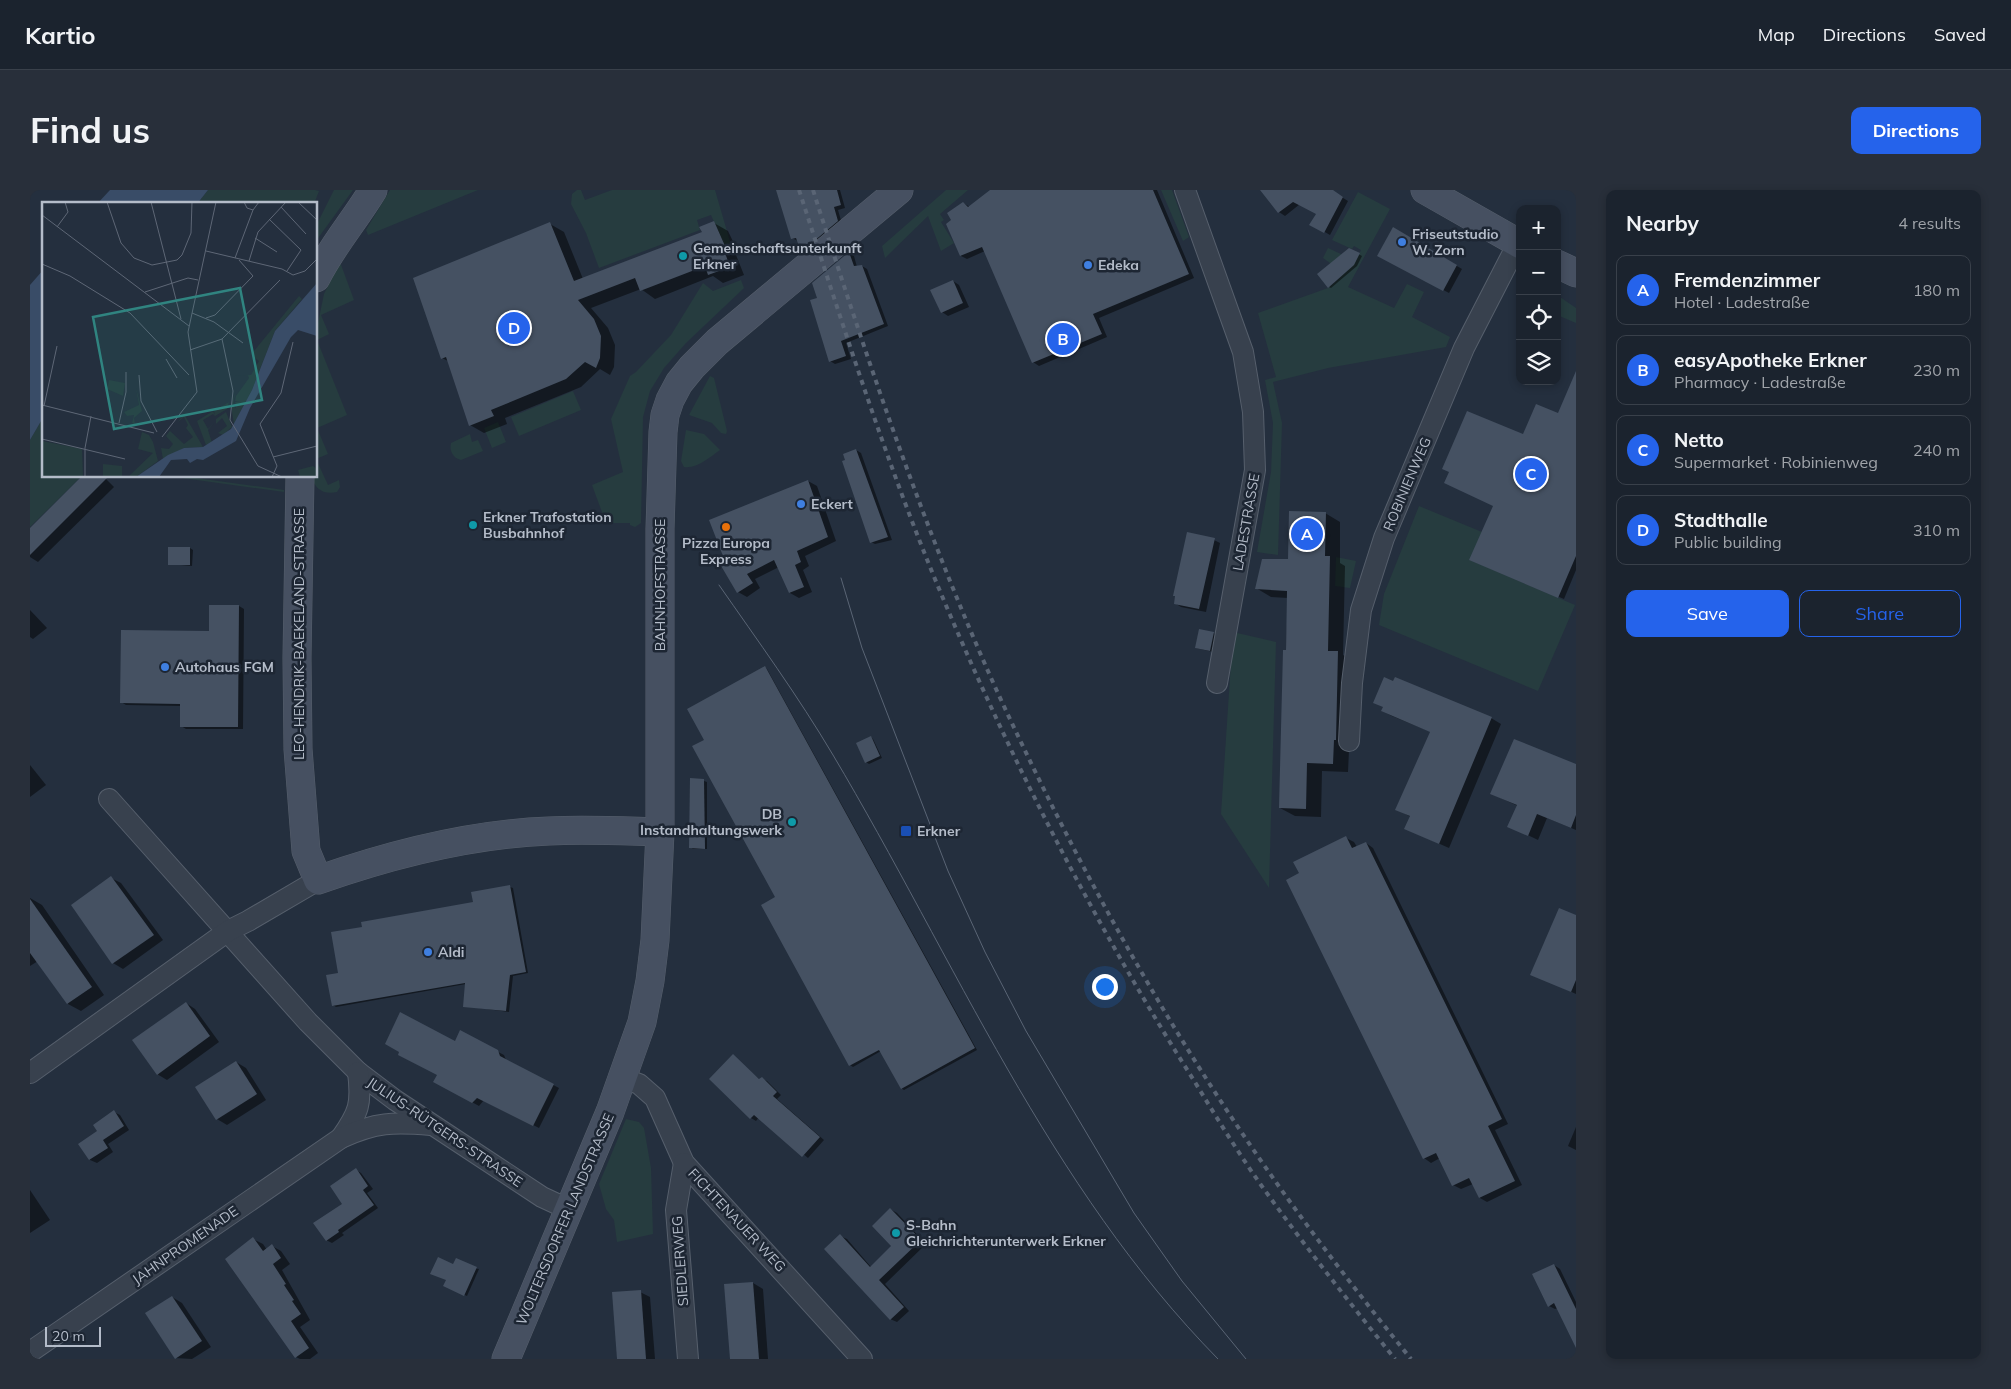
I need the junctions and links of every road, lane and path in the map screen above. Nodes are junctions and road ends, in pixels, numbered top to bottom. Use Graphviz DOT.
graph roads {
  1 [pos="373,190"];
  2 [pos="899,190"];
  3 [pos="1185,190"];
  4 [pos="1424,190"];
  5 [pos="1516,241"];
  6 [pos="1516,249"];
  7 [pos="1561,266"];
  8 [pos="1576,273"];
  9 [pos="318,274"];
  10 [pos="300,478"];
  11 [pos="1217,683"];
  12 [pos="1349,741"];
  13 [pos="109,800"];
  14 [pos="660,832"];
  15 [pos="318,880"];
  16 [pos="228,931"];
  17 [pos="358,1072"];
  18 [pos="30,1073"];
  19 [pos="623,1078"];
  20 [pos="433,1125"];
  21 [pos="341,1138"];
  22 [pos="684,1163"];
  23 [pos="570,1210"];
  24 [pos="30,1352"];
  25 [pos="506,1359"];
  26 [pos="688,1359"];
  27 [pos="862,1359"];
  1 -- 9 [label="main road"];
  2 -- 14 [label="main road, BAHNHOFSTRASSE"];
  3 -- 11 [label="street, LADESTRASSE"];
  4 -- 5 [label="main road"];
  6 -- 12 [label="street, ROBINIENWEG"];
  7 -- 8 [label="main road"];
  10 -- 15 [label="main road, LEO-HENDRIK-BAEKELAND-STRASSE"];
  13 -- 16 [label="street, JULIUS-RÜTGERS-STRASSE"];
  14 -- 15 [label="main road"];
  14 -- 19 [label="main road, BAHNHOFSTRASSE"];
  15 -- 16 [label="street"];
  16 -- 17 [label="street, JULIUS-RÜTGERS-STRASSE"];
  16 -- 18 [label="street"];
  17 -- 20 [label="street, JULIUS-RÜTGERS-STRASSE"];
  17 -- 21 [label="street, JAHNPROMENADE"];
  19 -- 22 [label="street, FICHTENAUER WEG"];
  19 -- 23 [label="main road, WOLTERSDORFER LANDSTRASSE"];
  20 -- 21 [label="street, JAHNPROMENADE"];
  20 -- 23 [label="street, JULIUS-RÜTGERS-STRASSE"];
  21 -- 24 [label="street, JAHNPROMENADE"];
  22 -- 26 [label="street, SIEDLERWEG"];
  22 -- 27 [label="street, FICHTENAUER WEG"];
  23 -- 25 [label="main road, WOLTERSDORFER LANDSTRASSE"];
}
